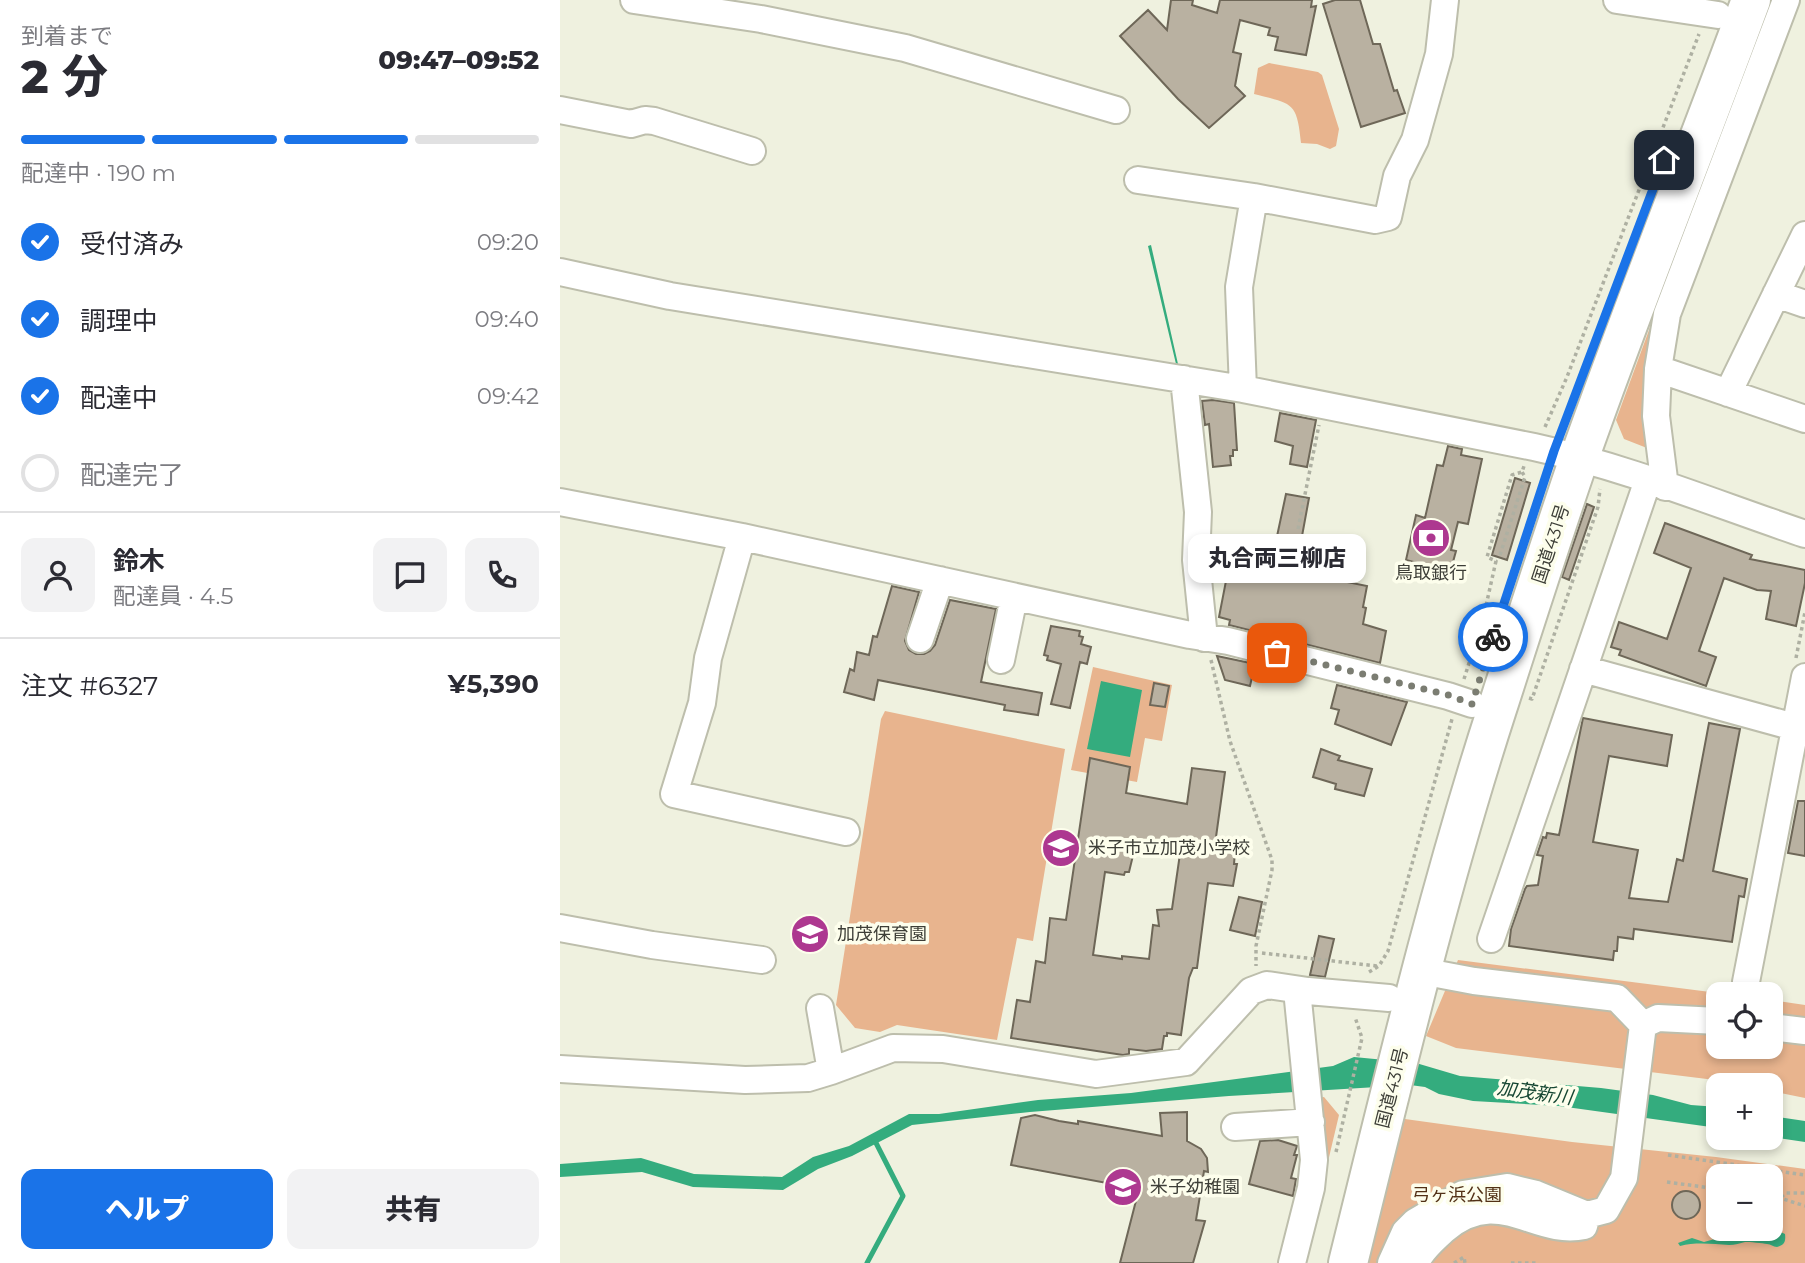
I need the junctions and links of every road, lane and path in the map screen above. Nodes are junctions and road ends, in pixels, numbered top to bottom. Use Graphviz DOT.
graph roads {
  1 [pos="634,0"];
  2 [pos="1445,0"];
  3 [pos="1617,0"];
  4 [pos="1786,0"];
  5 [pos="1725,7"];
  6 [pos="560,110"];
  7 [pos="1116,110"];
  8 [pos="751,151"];
  9 [pos="1138,180"];
  10 [pos="1254,197"];
  11 [pos="1805,235"];
  12 [pos="560,272"];
  13 [pos="1776,294"];
  14 [pos="1805,303"];
  15 [pos="1658,369"];
  16 [pos="1184,379"];
  17 [pos="1243,390"];
  18 [pos="1728,393"];
  19 [pos="1323,405"];
  20 [pos="1805,419"];
  21 [pos="1550,451"];
  22 [pos="1522,472"];
  23 [pos="1656,483"];
  24 [pos="560,502"];
  25 [pos="1298,529"];
  26 [pos="1805,534"];
  27 [pos="742,537"];
  28 [pos="1500,555"];
  29 [pos="940,580"];
  30 [pos="1014,597"];
  31 [pos="1204,638"];
  32 [pos="920,639"];
  33 [pos="1001,660"];
  34 [pos="1583,669"];
  35 [pos="1805,677"];
  36 [pos="1464,697"];
  37 [pos="1800,728"];
  38 [pos="846,832"];
  39 [pos="560,928"];
  40 [pos="1491,939"];
  41 [pos="1262,953"];
  42 [pos="762,960"];
  43 [pos="1422,971"];
  44 [pos="1746,982"];
  45 [pos="1259,987"];
  46 [pos="1300,990"];
  47 [pos="1382,1004"];
  48 [pos="820,1008"];
  49 [pos="1349,1010"];
  50 [pos="1706,1020"];
  51 [pos="1643,1025"];
  52 [pos="1783,1028"];
  53 [pos="1805,1031"];
  54 [pos="560,1069"];
  55 [pos="831,1071"];
  56 [pos="1311,1122"];
  57 [pos="1362,1122"];
  58 [pos="1236,1127"];
  59 [pos="1668,1155"];
  60 [pos="1805,1175"];
  61 [pos="1667,1182"];
  62 [pos="1706,1187"];
  63 [pos="1805,1193"];
  64 [pos="1783,1195"];
  65 [pos="1783,1199"];
  66 [pos="1805,1206"];
  67 [pos="1587,1215"];
  68 [pos="1292,1263"];
  69 [pos="1324,1263"];
  70 [pos="1348,1263"];
  71 [pos="1391,1263"];
  72 [pos="1416,1263"];
  73 [pos="1454,1263"];
  74 [pos="1465,1263"];
  75 [pos="1511,1263"];
  76 [pos="1538,1263"];
  1 -- 7 [label="street"];
  2 -- 10 [label="street"];
  3 -- 5 [label="street"];
  4 -- 15 [label="street"];
  5 -- 21 [label="highway, 国道431号"];
  5 -- 21 [label="path"];
  6 -- 8 [label="street"];
  9 -- 10 [label="street"];
  10 -- 17 [label="street"];
  11 -- 13 [label="street"];
  12 -- 16 [label="street"];
  13 -- 14 [label="street"];
  13 -- 18 [label="street"];
  15 -- 18 [label="street"];
  15 -- 23 [label="street"];
  16 -- 17 [label="street"];
  16 -- 31 [label="street"];
  17 -- 19 [label="street"];
  18 -- 20 [label="street"];
  19 -- 21 [label="street"];
  19 -- 25 [label="path"];
  21 -- 22 [label="path"];
  21 -- 23 [label="street"];
  21 -- 36 [label="highway, 国道431号"];
  21 -- 43 [label="highway, 国道431号"];
  22 -- 28 [label="path"];
  22 -- 36 [label="path"];
  23 -- 26 [label="street"];
  23 -- 34 [label="street"];
  24 -- 27 [label="street"];
  27 -- 29 [label="street"];
  27 -- 38 [label="street"];
  29 -- 30 [label="street"];
  29 -- 32 [label="street"];
  30 -- 31 [label="street"];
  30 -- 33 [label="street"];
  31 -- 36 [label="street"];
  31 -- 45 [label="path"];
  34 -- 37 [label="street"];
  34 -- 40 [label="street"];
  35 -- 37 [label="street"];
  36 -- 47 [label="highway, 国道431号"];
  36 -- 47 [label="path"];
  37 -- 44 [label="street"];
  39 -- 42 [label="street"];
  41 -- 47 [label="path"];
  43 -- 47 [label="highway, 国道431号"];
  43 -- 51 [label="street"];
  45 -- 46 [label="street"];
  45 -- 55 [label="street"];
  46 -- 47 [label="street"];
  46 -- 56 [label="street"];
  47 -- 49 [label="path"];
  47 -- 57 [label="highway, 国道431号"];
  47 -- 57 [label="path"];
  48 -- 55 [label="street"];
  50 -- 51 [label="street"];
  51 -- 67 [label="street"];
  52 -- 53 [label="street"];
  54 -- 55 [label="street"];
  56 -- 58 [label="street"];
  56 -- 68 [label="street"];
  57 -- 69 [label="highway, 国道431号"];
  57 -- 70 [label="highway, 国道431号"];
  59 -- 60 [label="path"];
  61 -- 62 [label="path"];
  63 -- 64 [label="path"];
  65 -- 66 [label="path"];
  67 -- 71 [label="street"];
  67 -- 72 [label="street"];
  73 -- 74 [label="path"];
  75 -- 76 [label="path"];
}
